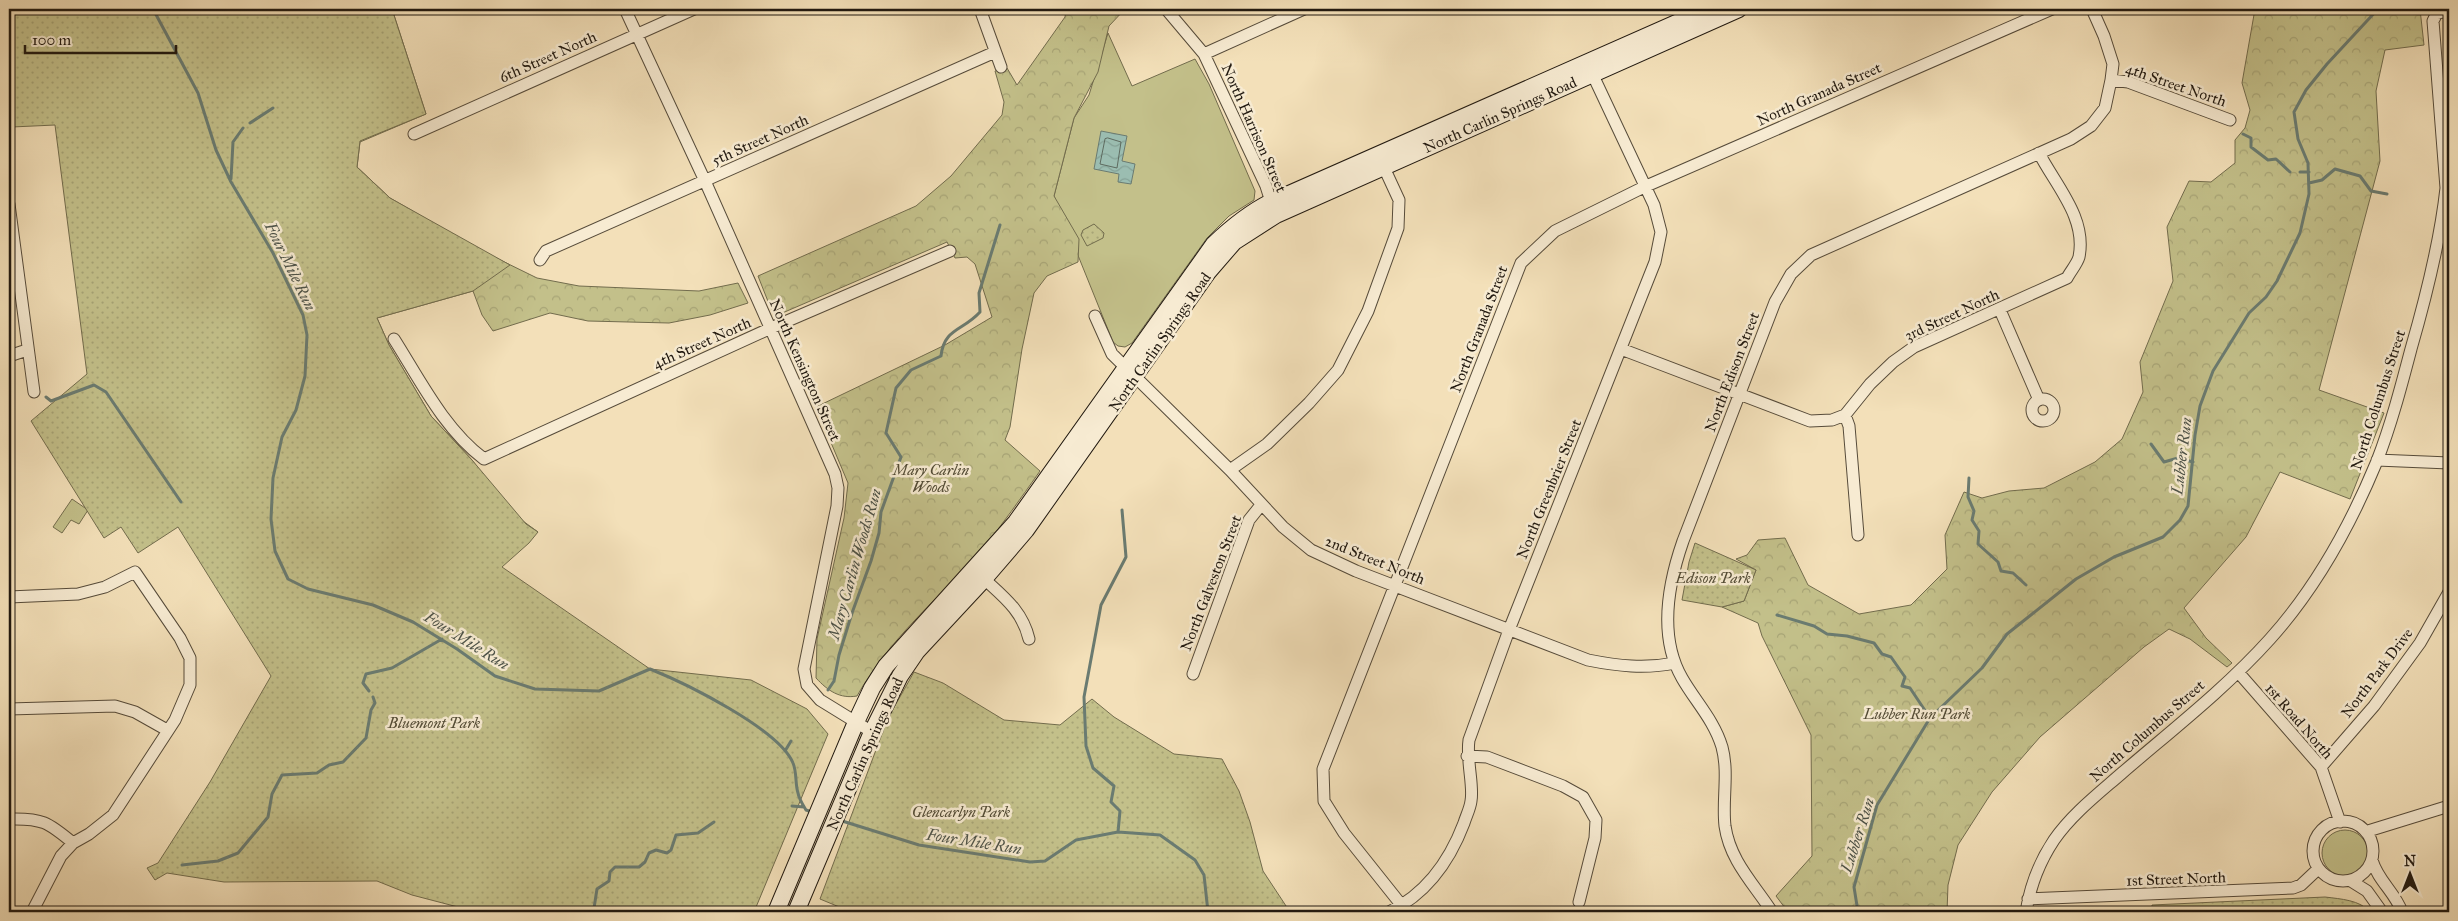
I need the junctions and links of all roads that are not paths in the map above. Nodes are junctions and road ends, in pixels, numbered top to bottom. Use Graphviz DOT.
graph roads {
  1 [pos="625,9"];
  2 [pos="694,9"];
  3 [pos="980,9"];
  4 [pos="1166,9"];
  5 [pos="1304,9"];
  6 [pos="1708,9"];
  7 [pos="1740,9"];
  8 [pos="2052,9"];
  9 [pos="2092,9"];
  10 [pos="2449,11"];
  11 [pos="636,34"];
  12 [pos="995,52"];
  13 [pos="1204,54"];
  14 [pos="1001,67"];
  15 [pos="1589,68"];
  16 [pos="2111,80"];
  17 [pos="2230,120"];
  18 [pos="414,134"];
  19 [pos="2039,153"];
  20 [pos="2446,153"];
  21 [pos="1381,161"];
  22 [pos="705,181"];
  23 [pos="1644,187"];
  24 [pos="2447,193"];
  25 [pos="9,204"];
  26 [pos="1273,208"];
  27 [pos="950,251"];
  28 [pos="12,252"];
  29 [pos="540,260"];
  30 [pos="2000,310"];
  31 [pos="1095,316"];
  32 [pos="771,328"];
  33 [pos="394,339"];
  34 [pos="1621,349"];
  35 [pos="27,350"];
  36 [pos="9,356"];
  37 [pos="1132,371"];
  38 [pos="34,392"];
  39 [pos="1740,395"];
  40 [pos="2039,400"];
  41 [pos="1844,415"];
  42 [pos="2377,460"];
  43 [pos="2449,463"];
  44 [pos="1230,470"];
  45 [pos="1261,505"];
  46 [pos="1858,535"];
  47 [pos="979,574"];
  48 [pos="1395,584"];
  49 [pos="2449,592"];
  50 [pos="9,597"];
  51 [pos="1509,630"];
  52 [pos="1029,639"];
  53 [pos="1675,663"];
  54 [pos="2238,672"];
  55 [pos="1193,674"];
  56 [pos="9,709"];
  57 [pos="856,722"];
  58 [pos="167,730"];
  59 [pos="872,732"];
  60 [pos="1467,756"];
  61 [pos="2321,767"];
  62 [pos="2449,806"];
  63 [pos="9,819"];
  64 [pos="2340,822"];
  65 [pos="2368,831"];
  66 [pos="73,843"];
  67 [pos="2372,860"];
  68 [pos="2318,868"];
  69 [pos="2351,881"];
  70 [pos="2028,899"];
  71 [pos="1579,902"];
  72 [pos="1405,909"];
  73 [pos="32,912"];
  74 [pos="776,912"];
  75 [pos="796,912"];
  76 [pos="1389,912"];
  77 [pos="1772,912"];
  78 [pos="2026,912"];
  79 [pos="2382,912"];
  80 [pos="2402,912"];
  1 -- 11 [label="street, North Kensington Street"];
  2 -- 11 [label="street, 6th Street North"];
  3 -- 12 [label="street"];
  4 -- 13 [label="street, North Harrison Street"];
  5 -- 13 [label="street"];
  6 -- 15 [label="main road, North Carlin Springs Road"];
  7 -- 15 [label="main road, North Carlin Springs Road"];
  8 -- 23 [label="street, North Granada Street"];
  9 -- 16 [label="street, North Edison Street"];
  10 -- 20 [label="street, North Columbus Street"];
  11 -- 18 [label="street, 6th Street North"];
  11 -- 22 [label="street, North Kensington Street"];
  12 -- 14 [label="street"];
  12 -- 22 [label="street, 5th Street North"];
  13 -- 26 [label="street, North Harrison Street"];
  15 -- 21 [label="main road, North Carlin Springs Road"];
  15 -- 23 [label="street, North Greenbrier Street"];
  16 -- 17 [label="street, 4th Street North"];
  16 -- 19 [label="street, North Edison Street"];
  19 -- 30 [label="street, 3rd Street North"];
  19 -- 39 [label="street, North Edison Street"];
  20 -- 24 [label="street, North Columbus Street"];
  21 -- 26 [label="main road, North Carlin Springs Road"];
  21 -- 44 [label="street"];
  22 -- 29 [label="street, 5th Street North"];
  22 -- 32 [label="street, North Kensington Street"];
  23 -- 34 [label="street, North Greenbrier Street"];
  23 -- 48 [label="street, North Granada Street"];
  24 -- 42 [label="street, North Columbus Street"];
  25 -- 28 [label="street"];
  26 -- 37 [label="main road, North Carlin Springs Road"];
  27 -- 32 [label="street, 4th Street North"];
  28 -- 35 [label="street"];
  30 -- 40 [label="street"];
  30 -- 41 [label="street, 3rd Street North"];
  31 -- 37 [label="street, 2nd Street North"];
  32 -- 33 [label="street, 4th Street North"];
  32 -- 57 [label="street, North Kensington Street"];
  34 -- 39 [label="street"];
  34 -- 51 [label="street, North Greenbrier Street"];
  35 -- 36 [label="street"];
  35 -- 38 [label="street"];
  37 -- 44 [label="street, 2nd Street North"];
  37 -- 47 [label="main road, North Carlin Springs Road"];
  39 -- 41 [label="street"];
  39 -- 53 [label="street, North Edison Street"];
  41 -- 46 [label="street"];
  42 -- 43 [label="street"];
  42 -- 54 [label="street, North Columbus Street"];
  44 -- 45 [label="street, 2nd Street North"];
  45 -- 48 [label="street, 2nd Street North"];
  45 -- 55 [label="street, North Galveston Street"];
  47 -- 52 [label="street"];
  47 -- 57 [label="main road, North Carlin Springs Road"];
  47 -- 59 [label="main road, North Carlin Springs Road"];
  48 -- 51 [label="street, 2nd Street North"];
  48 -- 72 [label="street, North Granada Street"];
  49 -- 61 [label="street, North Park Drive"];
  50 -- 58 [label="street"];
  51 -- 53 [label="street, 2nd Street North"];
  51 -- 60 [label="street, North Greenbrier Street"];
  53 -- 77 [label="street, North Edison Street"];
  54 -- 61 [label="street, 1st Road North"];
  54 -- 70 [label="street, North Columbus Street"];
  56 -- 58 [label="street"];
  57 -- 59 [label="street, North Kensington Street"];
  57 -- 74 [label="main road, North Carlin Springs Road"];
  58 -- 66 [label="street"];
  59 -- 75 [label="main road, North Carlin Springs Road"];
  60 -- 71 [label="street"];
  60 -- 72 [label="street, North Greenbrier Street"];
  61 -- 64 [label="street, 1st Road North"];
  62 -- 65 [label="street"];
  63 -- 66 [label="street"];
  64 -- 65 [label="street"];
  64 -- 68 [label="street"];
  65 -- 67 [label="street"];
  66 -- 73 [label="street"];
  67 -- 69 [label="street"];
  67 -- 80 [label="street"];
  68 -- 69 [label="street"];
  68 -- 70 [label="street, 1st Street North"];
  69 -- 79 [label="street"];
  70 -- 78 [label="street, North Columbus Street"];
  72 -- 76 [label="street, North Greenbrier Street"];
}
